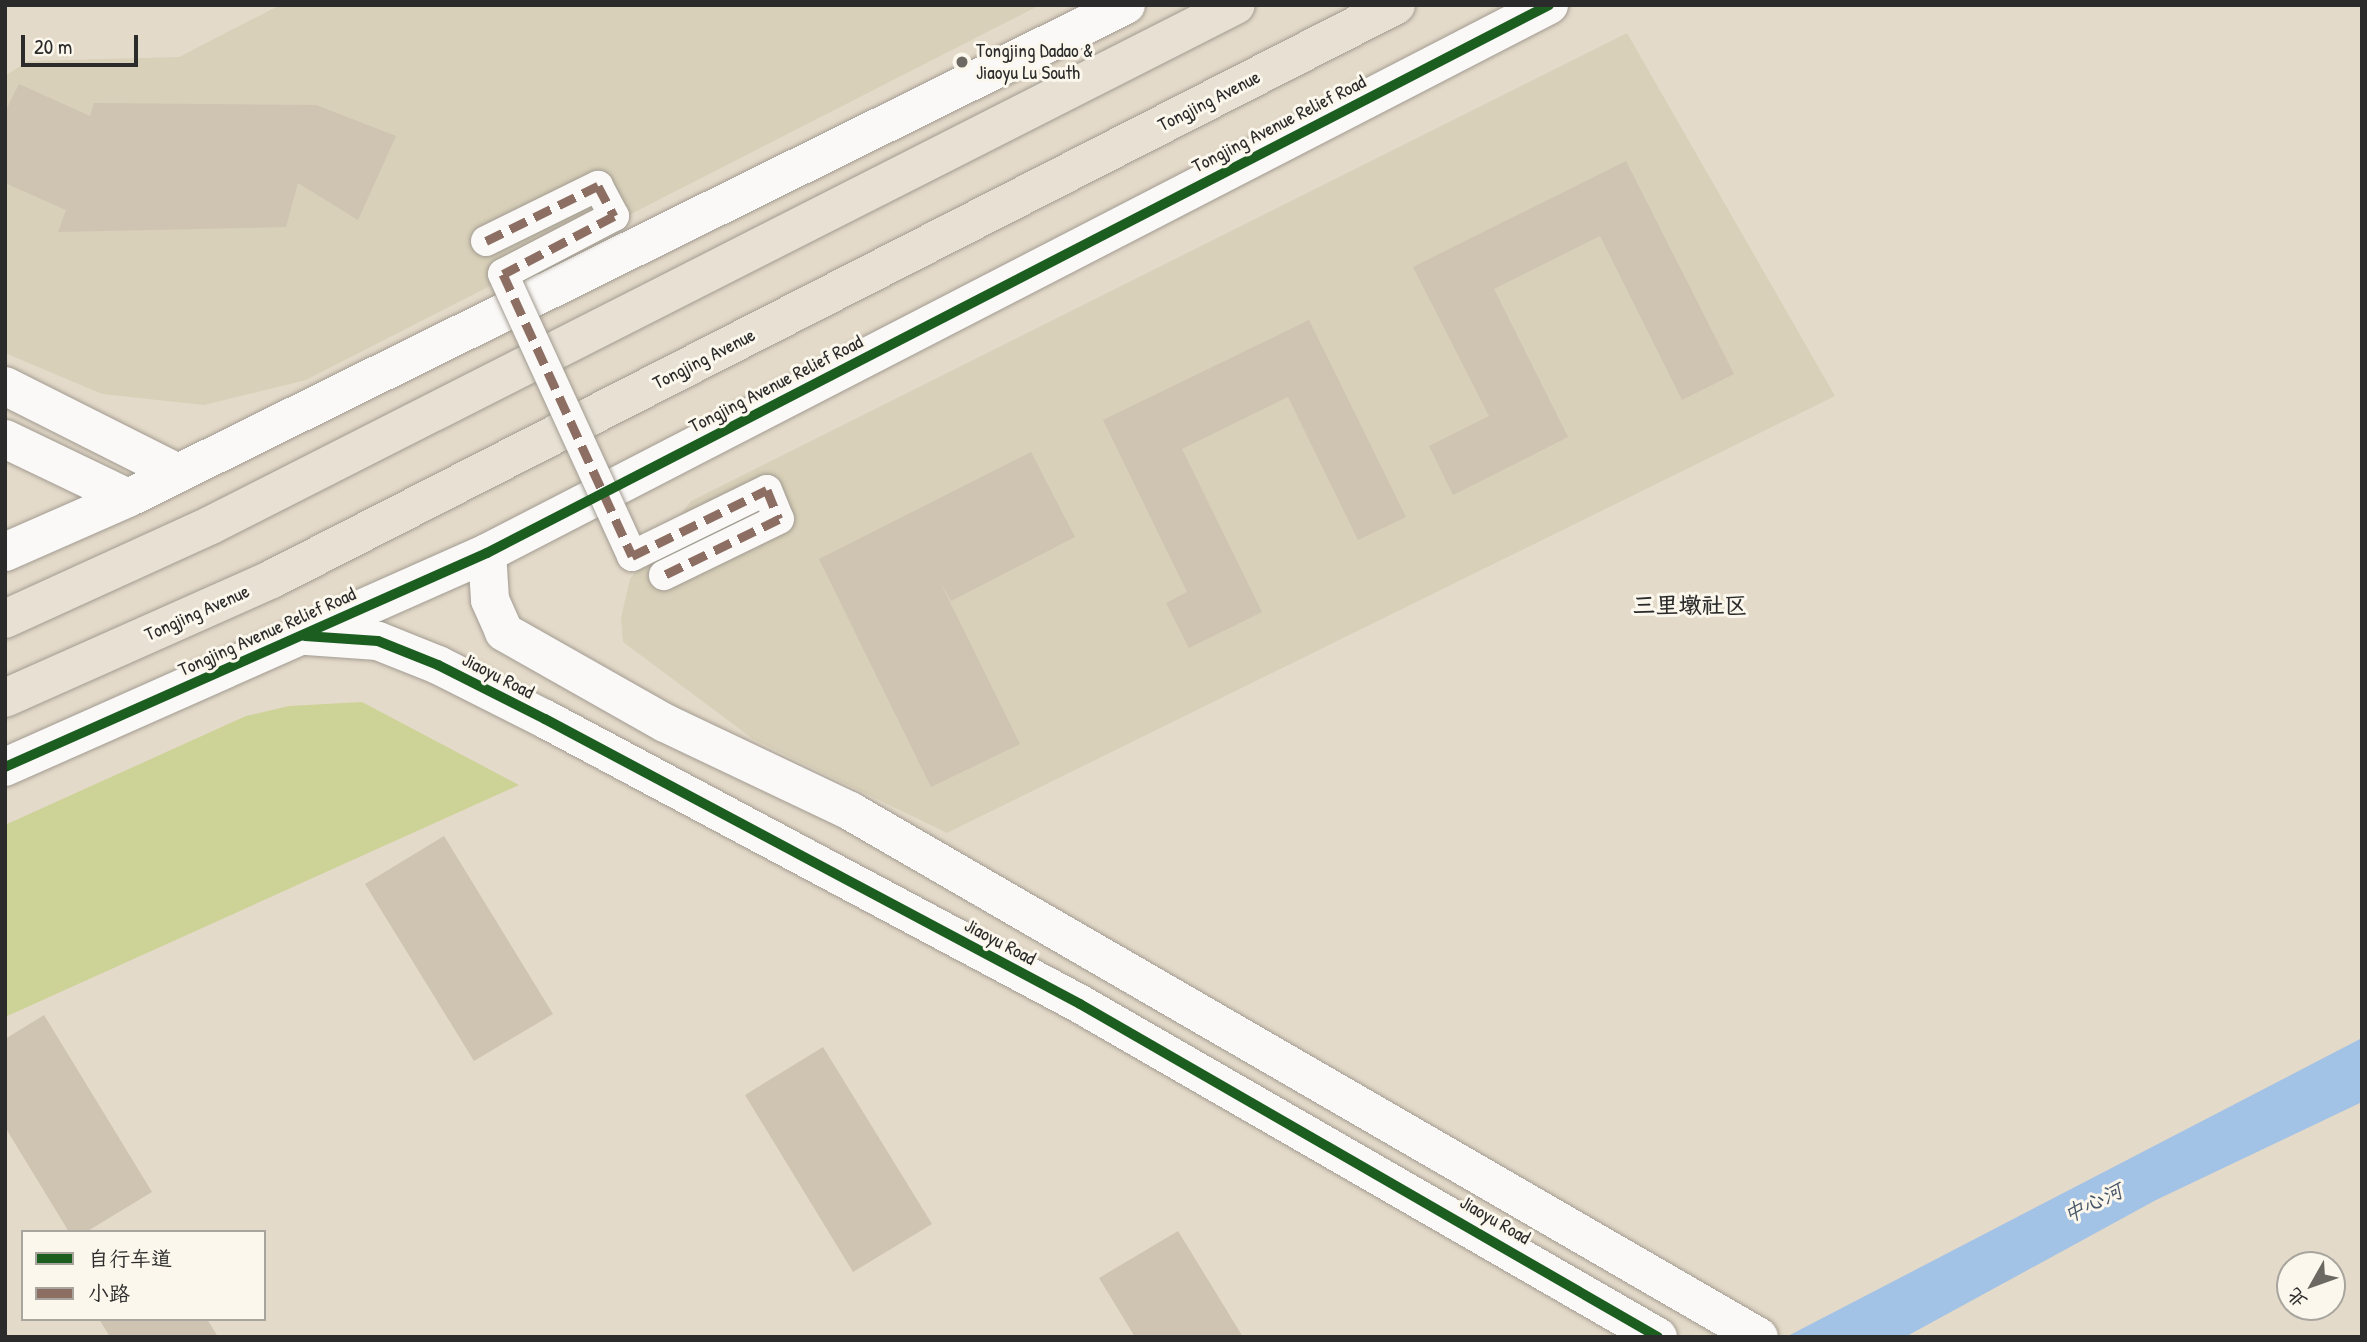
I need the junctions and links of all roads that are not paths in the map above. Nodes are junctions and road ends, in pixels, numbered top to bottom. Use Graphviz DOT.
graph roads {
  1 [pos="1126,5"];
  2 [pos="1236,5"];
  3 [pos="1396,5"];
  4 [pos="1549,5"];
  5 [pos="486,241"];
  6 [pos="5,386"];
  7 [pos="5,439"];
  8 [pos="178,473"];
  9 [pos="128,498"];
  10 [pos="5,552"];
  11 [pos="487,553"];
  12 [pos="664,575"];
  13 [pos="5,619"];
  14 [pos="301,635"];
  15 [pos="5,698"];
  16 [pos="5,768"];
  17 [pos="1658,1337"];
  18 [pos="1759,1337"];
  1 -- 8 [label="street"];
  2 -- 13 [label="highway"];
  3 -- 15 [label="highway, Tongjing Avenue"];
  4 -- 11 [label="street, Tongjing Avenue Relief Road"];
  5 -- 12 [label="street, bridge"];
  6 -- 8 [label="street"];
  7 -- 9 [label="street"];
  8 -- 9 [label="street"];
  9 -- 10 [label="street"];
  11 -- 14 [label="street, Tongjing Avenue Relief Road"];
  11 -- 18 [label="street, Jiaoyu Road"];
  14 -- 16 [label="street, Tongjing Avenue Relief Road"];
  14 -- 17 [label="street, Jiaoyu Road"];
}
